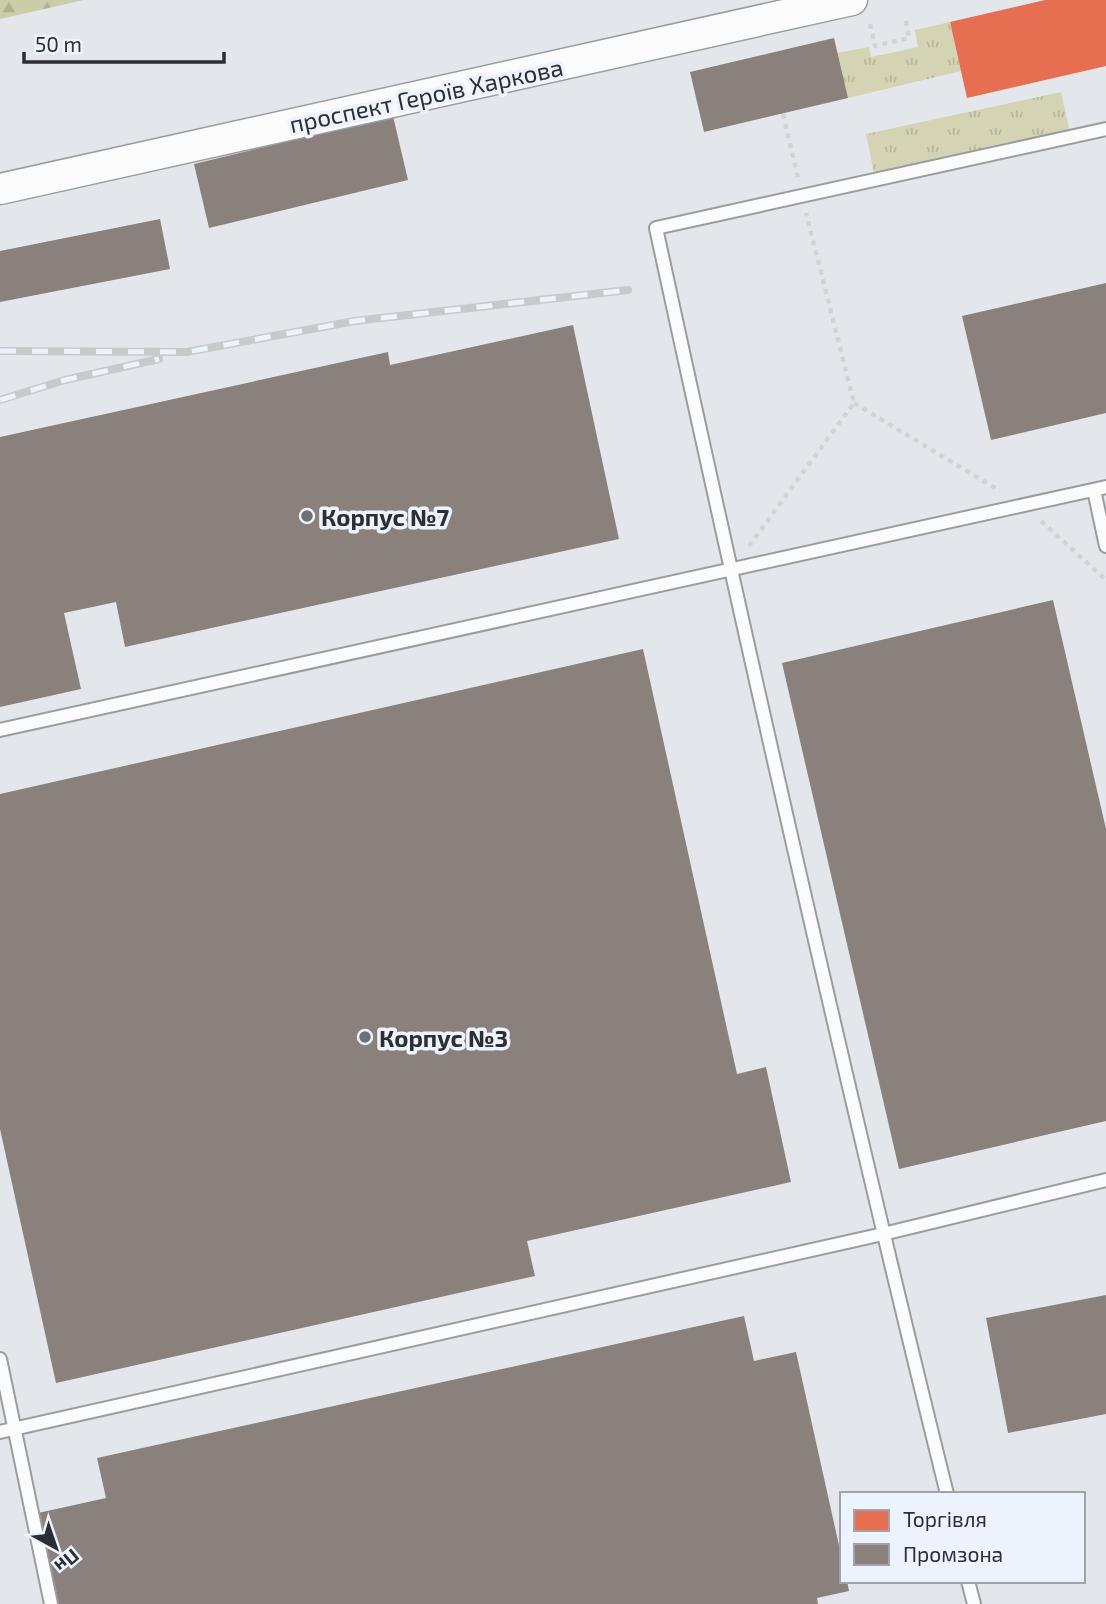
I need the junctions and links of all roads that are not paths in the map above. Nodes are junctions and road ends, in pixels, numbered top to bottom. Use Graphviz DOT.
graph roads {
  1 [pos="852,0"];
  2 [pos="1106,129"];
  3 [pos="0,189"];
  4 [pos="1100,488"];
  5 [pos="1106,546"];
  6 [pos="730,571"];
  7 [pos="0,730"];
  8 [pos="1106,1180"];
  9 [pos="883,1234"];
  10 [pos="0,1359"];
  11 [pos="16,1429"];
  12 [pos="0,1432"];
  13 [pos="947,1492"];
  14 [pos="969,1583"];
  15 [pos="51,1604"];
  16 [pos="974,1604"];
  1 -- 3 [label="street, проспект Героїв Харкова"];
  2 -- 6 [label="lane"];
  4 -- 5 [label="lane"];
  4 -- 6 [label="lane"];
  6 -- 7 [label="lane"];
  6 -- 9 [label="lane"];
  8 -- 9 [label="lane"];
  9 -- 11 [label="lane"];
  9 -- 13 [label="lane"];
  10 -- 11 [label="lane"];
  11 -- 12 [label="lane"];
  11 -- 15 [label="lane"];
  14 -- 16 [label="lane"];
}
